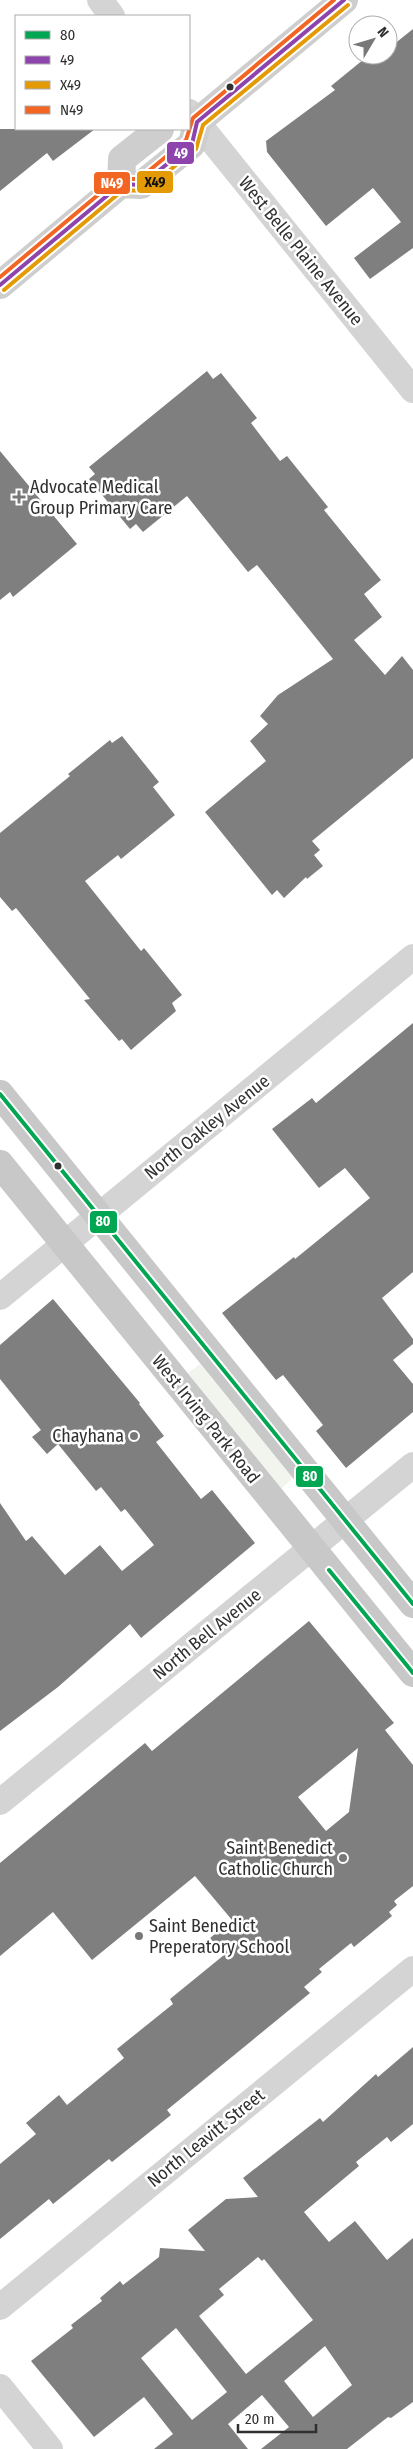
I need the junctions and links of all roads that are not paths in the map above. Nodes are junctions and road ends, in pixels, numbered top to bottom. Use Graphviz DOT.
graph roads {
  1 [pos="100,0"];
  2 [pos="344,0"];
  3 [pos="111,15"];
  4 [pos="191,118"];
  5 [pos="159,130"];
  6 [pos="121,184"];
  7 [pos="0,285"];
  8 [pos="413,390"];
  9 [pos="413,957"];
  10 [pos="0,1094"];
  11 [pos="0,1164"];
  12 [pos="99,1216"];
  13 [pos="64,1244"];
  14 [pos="0,1297"];
  15 [pos="413,1465"];
  16 [pos="346,1520"];
  17 [pos="311,1549"];
  18 [pos="413,1604"];
  19 [pos="413,1673"];
  20 [pos="0,1802"];
  21 [pos="413,1969"];
  22 [pos="0,2307"];
  23 [pos="0,2387"];
  24 [pos="50,2449"];
  1 -- 3 [label="street"];
  2 -- 4 [label="main road"];
  4 -- 6 [label="main road"];
  4 -- 8 [label="street, West Belle Plaine Avenue"];
  5 -- 6 [label="main road"];
  6 -- 7 [label="main road"];
  9 -- 12 [label="street, North Oakley Avenue"];
  10 -- 12 [label="main road"];
  11 -- 13 [label="main road, West Irving Park Road"];
  12 -- 13 [label="street, North Oakley Avenue"];
  12 -- 16 [label="main road"];
  13 -- 14 [label="street, North Oakley Avenue"];
  13 -- 17 [label="main road, West Irving Park Road"];
  15 -- 16 [label="street, North Bell Avenue"];
  16 -- 17 [label="street, North Bell Avenue"];
  16 -- 18 [label="main road"];
  17 -- 19 [label="main road, West Irving Park Road"];
  17 -- 20 [label="street, North Bell Avenue"];
  21 -- 22 [label="street, North Leavitt Street"];
  23 -- 24 [label="street"];
}
